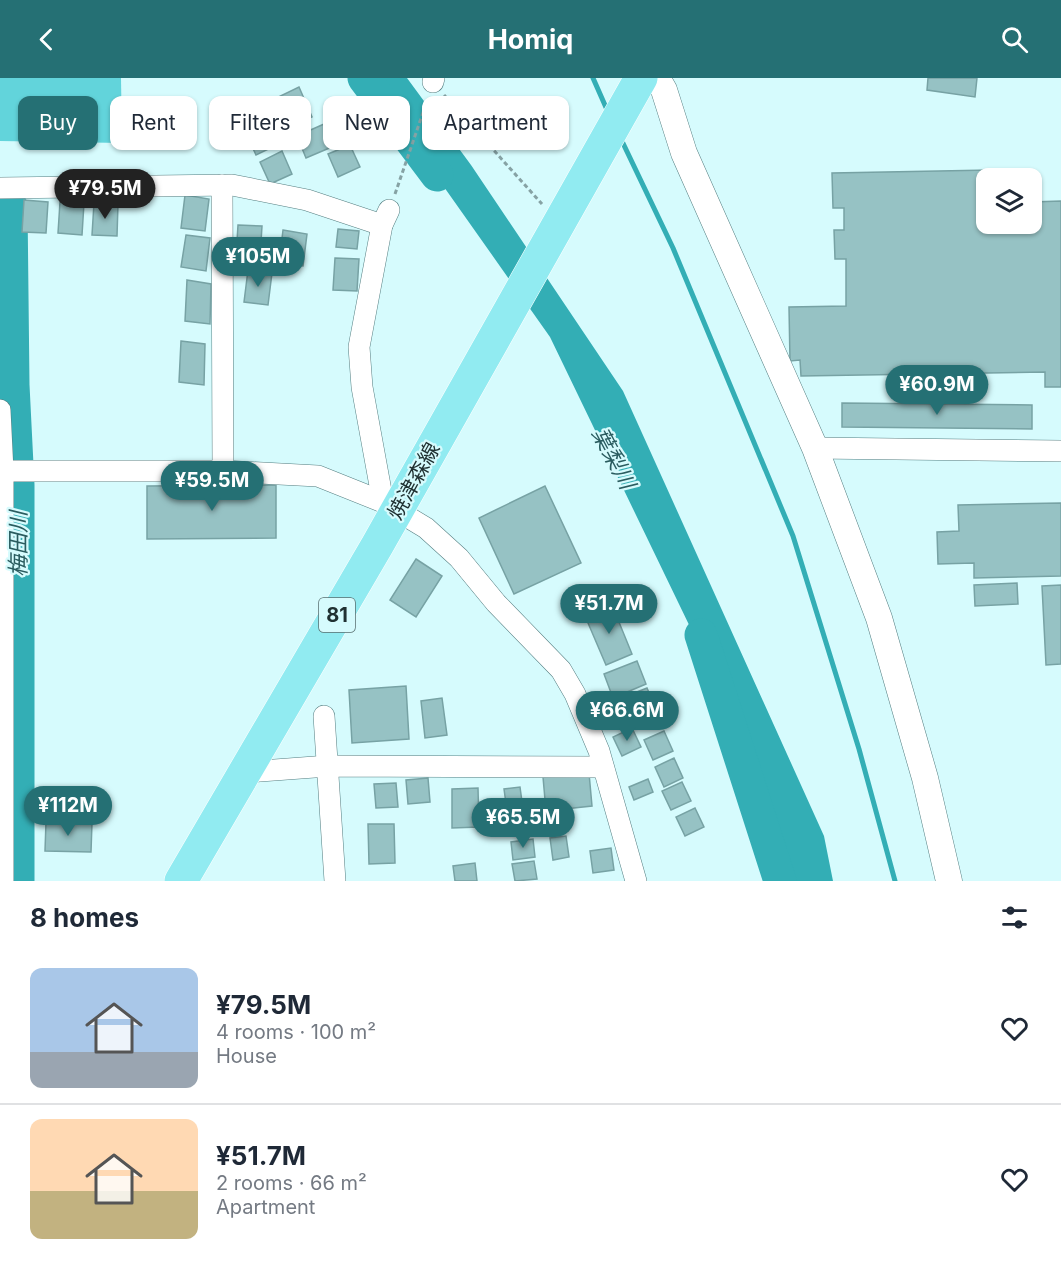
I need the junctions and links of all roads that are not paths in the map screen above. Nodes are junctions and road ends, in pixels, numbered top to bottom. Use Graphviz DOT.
graph roads {
  1 [pos="641,78"];
  2 [pos="657,78"];
  3 [pos="222,185"];
  4 [pos="0,188"];
  5 [pos="0,410"];
  6 [pos="815,448"];
  7 [pos="1061,451"];
  8 [pos="1,471"];
  9 [pos="223,471"];
  10 [pos="390,506"];
  11 [pos="324,716"];
  12 [pos="328,766"];
  13 [pos="603,767"];
  14 [pos="246,772"];
  15 [pos="1,801"];
  16 [pos="3,881"];
  17 [pos="182,881"];
  18 [pos="335,881"];
  19 [pos="632,881"];
  20 [pos="949,881"];
  1 -- 10 [label="main road, 焼津森線 / 81"];
  2 -- 6 [label="street"];
  3 -- 4 [label="street"];
  3 -- 9 [label="street"];
  3 -- 10 [label="street"];
  5 -- 8 [label="street"];
  6 -- 7 [label="street"];
  6 -- 20 [label="street"];
  8 -- 9 [label="street"];
  8 -- 15 [label="street"];
  9 -- 10 [label="street"];
  10 -- 13 [label="street"];
  10 -- 14 [label="main road, 焼津森線 / 81"];
  11 -- 12 [label="street"];
  12 -- 13 [label="street"];
  12 -- 14 [label="street"];
  12 -- 18 [label="street"];
  13 -- 19 [label="street"];
  14 -- 17 [label="main road, 焼津森線 / 81"];
  15 -- 16 [label="street"];
}
